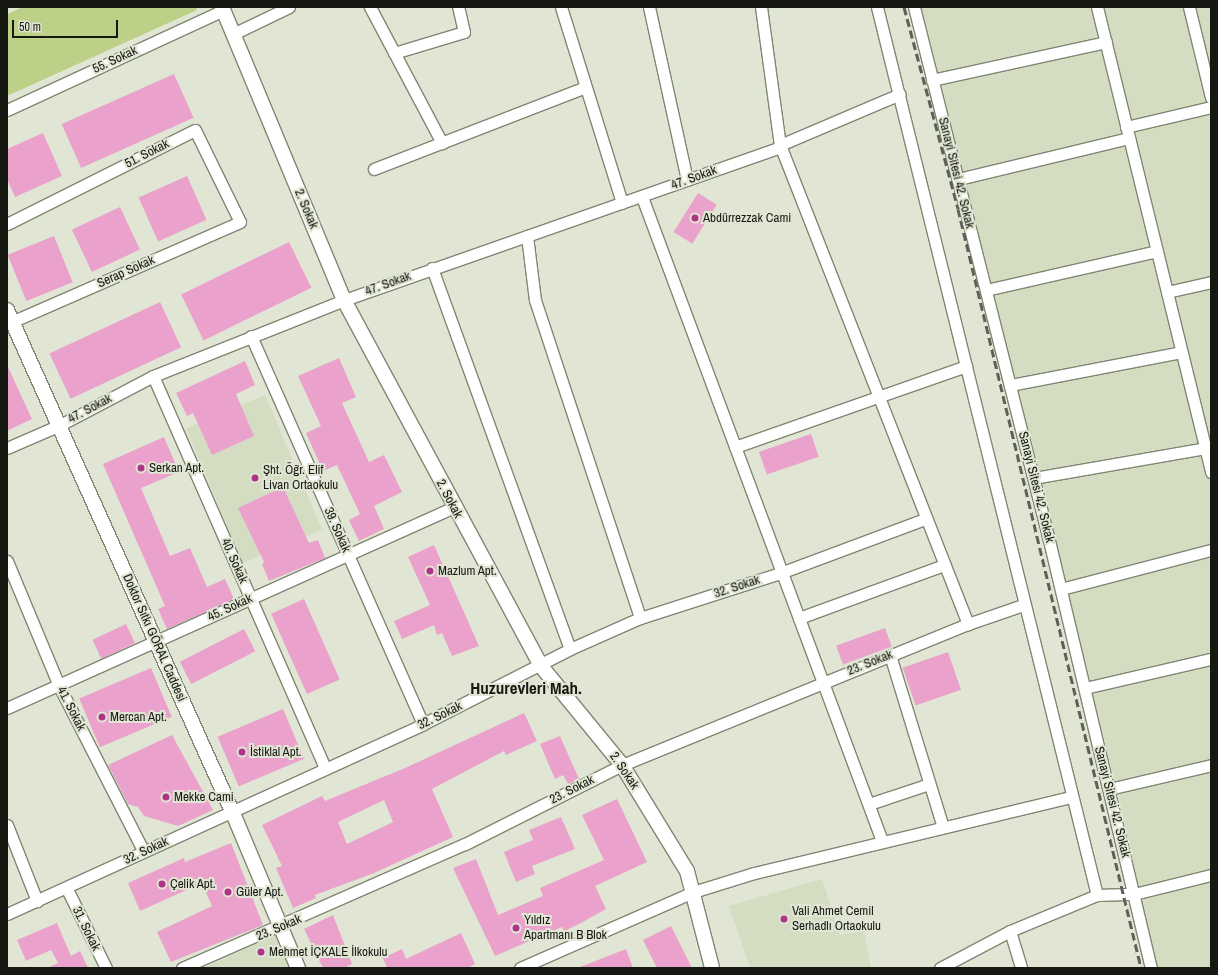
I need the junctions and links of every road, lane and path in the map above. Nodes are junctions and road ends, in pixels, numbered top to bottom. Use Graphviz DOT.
graph roads {
  1 [pos="289,7"];
  2 [pos="370,7"];
  3 [pos="458,7"];
  4 [pos="561,7"];
  5 [pos="649,7"];
  6 [pos="760,7"];
  7 [pos="877,7"];
  8 [pos="914,7"];
  9 [pos="1097,7"];
  10 [pos="1189,7"];
  11 [pos="222,8"];
  12 [pos="233,34"];
  13 [pos="1106,42"];
  14 [pos="394,52"];
  15 [pos="1209,78"];
  16 [pos="932,80"];
  17 [pos="585,87"];
  18 [pos="900,94"];
  19 [pos="1211,97"];
  20 [pos="1211,107"];
  21 [pos="7,110"];
  22 [pos="1128,132"];
  23 [pos="442,143"];
  24 [pos="780,146"];
  25 [pos="374,169"];
  26 [pos="958,179"];
  27 [pos="687,180"];
  28 [pos="642,197"];
  29 [pos="622,203"];
  30 [pos="240,222"];
  31 [pos="7,224"];
  32 [pos="527,236"];
  33 [pos="1157,251"];
  34 [pos="432,268"];
  35 [pos="1211,282"];
  36 [pos="986,290"];
  37 [pos="1167,292"];
  38 [pos="344,300"];
  39 [pos="9,319"];
  40 [pos="251,336"];
  41 [pos="1181,352"];
  42 [pos="966,366"];
  43 [pos="153,376"];
  44 [pos="1010,385"];
  45 [pos="877,398"];
  46 [pos="60,425"];
  47 [pos="735,447"];
  48 [pos="7,448"];
  49 [pos="1208,448"];
  50 [pos="1211,472"];
  51 [pos="1034,478"];
  52 [pos="453,508"];
  53 [pos="925,519"];
  54 [pos="1211,550"];
  55 [pos="348,557"];
  56 [pos="7,561"];
  57 [pos="944,565"];
  58 [pos="783,572"];
  59 [pos="1061,589"];
  60 [pos="250,598"];
  61 [pos="1023,605"];
  62 [pos="640,618"];
  63 [pos="799,618"];
  64 [pos="968,624"];
  65 [pos="156,643"];
  66 [pos="570,649"];
  67 [pos="890,655"];
  68 [pos="1211,659"];
  69 [pos="541,666"];
  70 [pos="823,682"];
  71 [pos="59,686"];
  72 [pos="1085,688"];
  73 [pos="7,708"];
  74 [pos="423,724"];
  75 [pos="622,765"];
  76 [pos="1211,765"];
  77 [pos="325,767"];
  78 [pos="930,784"];
  79 [pos="1109,789"];
  80 [pos="1071,797"];
  81 [pos="869,804"];
  82 [pos="232,811"];
  83 [pos="7,825"];
  84 [pos="943,827"];
  85 [pos="882,841"];
  86 [pos="144,852"];
  87 [pos="1211,875"];
  88 [pos="67,889"];
  89 [pos="693,892"];
  90 [pos="1134,894"];
  91 [pos="1097,895"];
  92 [pos="37,901"];
  93 [pos="7,914"];
  94 [pos="281,927"];
  95 [pos="1010,931"];
  96 [pos="106,968"];
  97 [pos="182,968"];
  98 [pos="298,968"];
  99 [pos="520,968"];
  100 [pos="712,968"];
  101 [pos="940,968"];
  102 [pos="1021,968"];
  103 [pos="1151,968"];
  1 -- 12 [label="street"];
  2 -- 14 [label="street"];
  3 -- 14 [label="street"];
  4 -- 17 [label="street"];
  5 -- 27 [label="street"];
  6 -- 24 [label="street"];
  7 -- 18 [label="street"];
  8 -- 16 [label="street, Sanayi Sitesi 42. Sokak"];
  9 -- 13 [label="street"];
  10 -- 15 [label="street"];
  11 -- 12 [label="street, 2. Sokak"];
  11 -- 21 [label="street, 55. Sokak"];
  12 -- 38 [label="street, 2. Sokak"];
  13 -- 16 [label="street"];
  13 -- 22 [label="street"];
  14 -- 23 [label="street"];
  15 -- 19 [label="street"];
  16 -- 26 [label="street, Sanayi Sitesi 42. Sokak"];
  17 -- 23 [label="street"];
  17 -- 29 [label="street"];
  18 -- 24 [label="street, 47. Sokak"];
  18 -- 42 [label="street"];
  20 -- 22 [label="street"];
  22 -- 26 [label="street"];
  22 -- 33 [label="street"];
  23 -- 25 [label="street"];
  24 -- 27 [label="street, 47. Sokak"];
  24 -- 45 [label="street"];
  26 -- 36 [label="street, Sanayi Sitesi 42. Sokak"];
  27 -- 28 [label="street, 47. Sokak"];
  28 -- 29 [label="street, 47. Sokak"];
  28 -- 47 [label="street"];
  29 -- 32 [label="street, 47. Sokak"];
  30 -- 31 [label="street, 51. Sokak"];
  30 -- 39 [label="street, Serap Sokak"];
  32 -- 34 [label="street, 47. Sokak"];
  32 -- 62 [label="street"];
  33 -- 36 [label="street"];
  33 -- 37 [label="street"];
  34 -- 38 [label="street, 47. Sokak"];
  34 -- 66 [label="street"];
  35 -- 37 [label="street"];
  36 -- 44 [label="street, Sanayi Sitesi 42. Sokak"];
  37 -- 41 [label="street"];
  38 -- 40 [label="street, 47. Sokak"];
  38 -- 52 [label="street, 2. Sokak"];
  39 -- 46 [label="street, Doktor Sıtkı GÖRAL Caddesi"];
  40 -- 43 [label="street, 47. Sokak"];
  40 -- 55 [label="street, 39. Sokak"];
  41 -- 44 [label="street"];
  41 -- 49 [label="street"];
  42 -- 45 [label="street"];
  42 -- 61 [label="street"];
  43 -- 46 [label="street, 47. Sokak"];
  43 -- 60 [label="street, 40. Sokak"];
  44 -- 51 [label="street, Sanayi Sitesi 42. Sokak"];
  45 -- 47 [label="street"];
  45 -- 53 [label="street"];
  46 -- 48 [label="street, 47. Sokak"];
  46 -- 65 [label="street, Doktor Sıtkı GÖRAL Caddesi"];
  47 -- 58 [label="street"];
  49 -- 50 [label="street"];
  49 -- 51 [label="street"];
  51 -- 59 [label="street, Sanayi Sitesi 42. Sokak"];
  52 -- 55 [label="street, 45. Sokak"];
  52 -- 69 [label="street, 2. Sokak"];
  53 -- 57 [label="street"];
  53 -- 58 [label="street, 32. Sokak"];
  54 -- 59 [label="street"];
  55 -- 60 [label="street, 45. Sokak"];
  55 -- 74 [label="street, 39. Sokak"];
  56 -- 71 [label="street, 41. Sokak"];
  57 -- 63 [label="street"];
  57 -- 64 [label="street"];
  58 -- 62 [label="street, 32. Sokak"];
  58 -- 63 [label="street"];
  59 -- 72 [label="street, Sanayi Sitesi 42. Sokak"];
  60 -- 65 [label="street, 45. Sokak"];
  60 -- 77 [label="street, 40. Sokak"];
  61 -- 64 [label="street, 23. Sokak"];
  61 -- 80 [label="street"];
  62 -- 66 [label="street, 32. Sokak"];
  63 -- 70 [label="street"];
  64 -- 67 [label="street, 23. Sokak"];
  65 -- 71 [label="street, 45. Sokak"];
  65 -- 82 [label="street, Doktor Sıtkı GÖRAL Caddesi"];
  66 -- 69 [label="street, 32. Sokak"];
  67 -- 70 [label="street, 23. Sokak"];
  67 -- 78 [label="street"];
  68 -- 72 [label="street"];
  69 -- 74 [label="street, 32. Sokak"];
  69 -- 75 [label="street, 2. Sokak"];
  70 -- 75 [label="street, 23. Sokak"];
  70 -- 81 [label="street"];
  71 -- 73 [label="street, 45. Sokak"];
  71 -- 86 [label="street, 41. Sokak"];
  72 -- 79 [label="street, Sanayi Sitesi 42. Sokak"];
  74 -- 77 [label="street, 32. Sokak"];
  75 -- 89 [label="street, 2. Sokak"];
  75 -- 94 [label="street, 23. Sokak"];
  76 -- 79 [label="street"];
  77 -- 82 [label="street, 32. Sokak"];
  78 -- 81 [label="street"];
  78 -- 84 [label="street"];
  79 -- 90 [label="street, Sanayi Sitesi 42. Sokak"];
  80 -- 84 [label="street"];
  80 -- 91 [label="street"];
  81 -- 85 [label="street"];
  82 -- 86 [label="street, 32. Sokak"];
  82 -- 94 [label="street, Doktor Sıtkı GÖRAL Caddesi"];
  83 -- 92 [label="street"];
  84 -- 85 [label="street"];
  85 -- 89 [label="street"];
  86 -- 88 [label="street, 32. Sokak"];
  87 -- 90 [label="street"];
  88 -- 92 [label="street, 32. Sokak"];
  88 -- 96 [label="street, 31. Sokak"];
  89 -- 99 [label="street"];
  89 -- 100 [label="street, 2. Sokak"];
  90 -- 91 [label="street"];
  90 -- 103 [label="street, Sanayi Sitesi 42. Sokak"];
  91 -- 95 [label="street"];
  92 -- 93 [label="street, 32. Sokak"];
  94 -- 97 [label="street, 23. Sokak"];
  94 -- 98 [label="street, Doktor Sıtkı GÖRAL Caddesi"];
  95 -- 101 [label="street"];
  95 -- 102 [label="street"];
}
